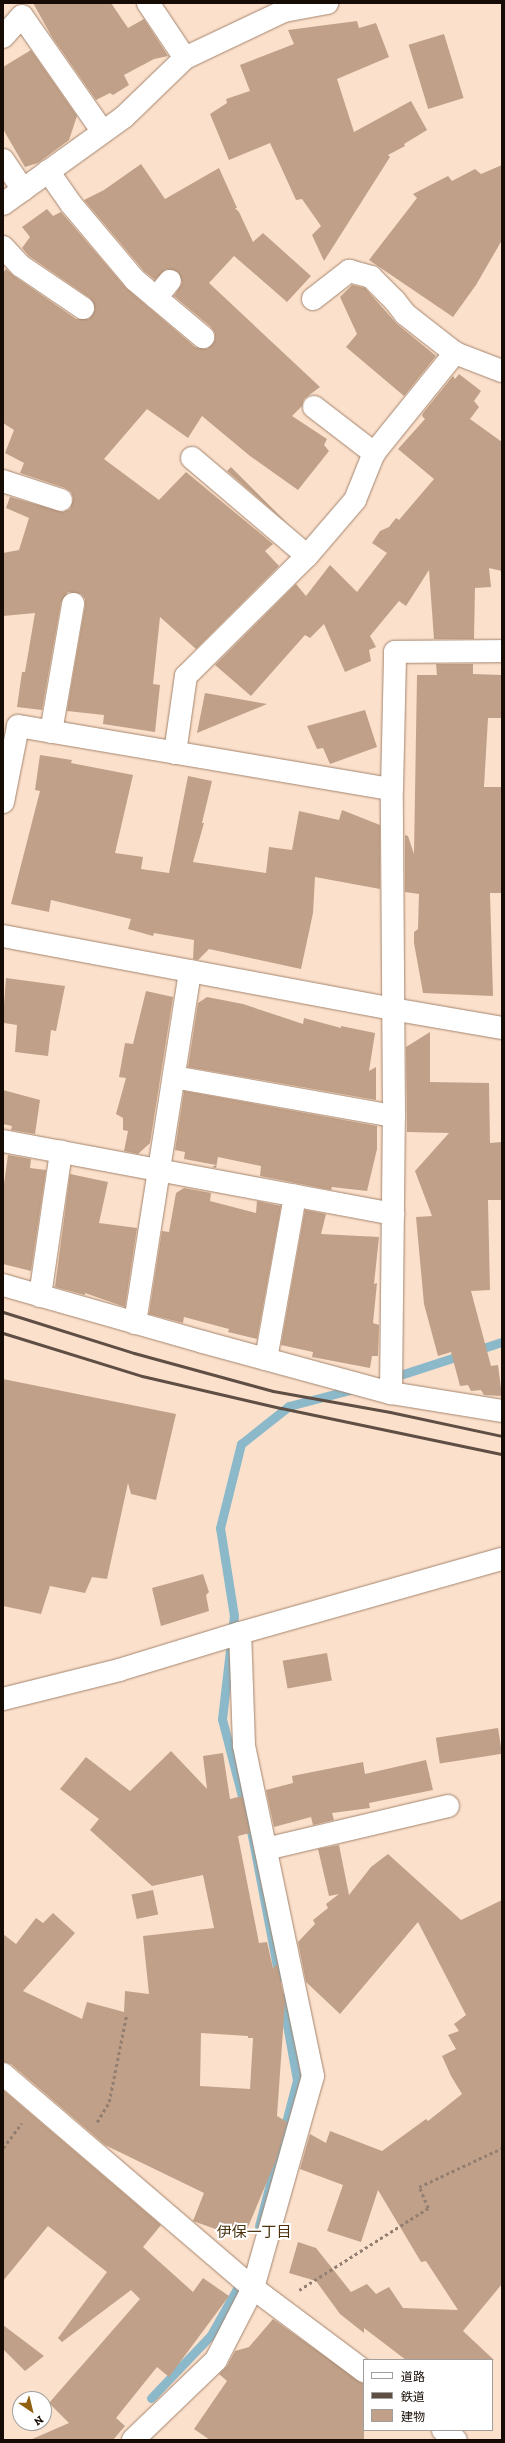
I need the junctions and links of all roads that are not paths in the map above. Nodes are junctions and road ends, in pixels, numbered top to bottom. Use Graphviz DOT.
graph roads {
  1 [pos="148,3"];
  2 [pos="327,3"];
  3 [pos="3,37"];
  4 [pos="185,58"];
  5 [pos="103,132"];
  6 [pos="3,160"];
  7 [pos="48,171"];
  8 [pos="23,190"];
  9 [pos="3,204"];
  10 [pos="3,247"];
  11 [pos="170,281"];
  12 [pos="156,298"];
  13 [pos="313,299"];
  14 [pos="83,308"];
  15 [pos="203,337"];
  16 [pos="455,353"];
  17 [pos="502,371"];
  18 [pos="314,407"];
  19 [pos="374,453"];
  20 [pos="192,458"];
  21 [pos="3,481"];
  22 [pos="61,500"];
  23 [pos="306,556"];
  24 [pos="73,604"];
  25 [pos="502,651"];
  26 [pos="51,732"];
  27 [pos="175,753"];
  28 [pos="392,789"];
  29 [pos="3,802"];
  30 [pos="3,936"];
  31 [pos="190,971"];
  32 [pos="392,1009"];
  33 [pos="502,1028"];
  34 [pos="174,1076"];
  35 [pos="394,1116"];
  36 [pos="3,1141"];
  37 [pos="61,1152"];
  38 [pos="159,1171"];
  39 [pos="295,1196"];
  40 [pos="393,1214"];
  41 [pos="3,1285"];
  42 [pos="40,1296"];
  43 [pos="135,1323"];
  44 [pos="266,1359"];
  45 [pos="391,1393"];
  46 [pos="502,1411"];
  47 [pos="502,1559"];
  48 [pos="240,1633"];
  49 [pos="3,1699"];
  50 [pos="448,1806"];
  51 [pos="266,1849"];
  52 [pos="3,2074"];
  53 [pos="253,2288"];
  54 [pos="363,2370"];
  55 [pos="444,2431"];
  56 [pos="133,2440"];
  57 [pos="456,2440"];
  1 -- 4 [label="street"];
  2 -- 4 [label="street"];
  3 -- 5 [label="street"];
  4 -- 5 [label="street"];
  5 -- 7 [label="street"];
  6 -- 8 [label="street"];
  7 -- 8 [label="street"];
  7 -- 12 [label="street"];
  8 -- 9 [label="street"];
  10 -- 14 [label="street"];
  11 -- 12 [label="street"];
  12 -- 15 [label="street"];
  13 -- 16 [label="street"];
  16 -- 17 [label="street"];
  16 -- 19 [label="street"];
  18 -- 19 [label="street"];
  19 -- 23 [label="street"];
  20 -- 23 [label="street"];
  21 -- 22 [label="street"];
  23 -- 27 [label="street"];
  24 -- 26 [label="street"];
  25 -- 28 [label="street"];
  26 -- 27 [label="street"];
  26 -- 29 [label="street"];
  27 -- 28 [label="street"];
  28 -- 32 [label="street"];
  30 -- 31 [label="street"];
  31 -- 32 [label="street"];
  31 -- 34 [label="street"];
  32 -- 33 [label="street"];
  32 -- 35 [label="street"];
  34 -- 35 [label="street"];
  34 -- 38 [label="street"];
  35 -- 40 [label="street"];
  36 -- 37 [label="street"];
  37 -- 38 [label="street"];
  37 -- 42 [label="street"];
  38 -- 39 [label="street"];
  38 -- 43 [label="street"];
  39 -- 40 [label="street"];
  39 -- 44 [label="street"];
  40 -- 45 [label="street"];
  41 -- 42 [label="street"];
  42 -- 43 [label="street"];
  43 -- 44 [label="street"];
  44 -- 45 [label="street"];
  45 -- 46 [label="street"];
  47 -- 48 [label="street"];
  48 -- 49 [label="street"];
  48 -- 51 [label="street"];
  50 -- 51 [label="street"];
  51 -- 53 [label="street"];
  52 -- 53 [label="street"];
  53 -- 54 [label="street"];
  53 -- 56 [label="street"];
  55 -- 57 [label="street"];
}
